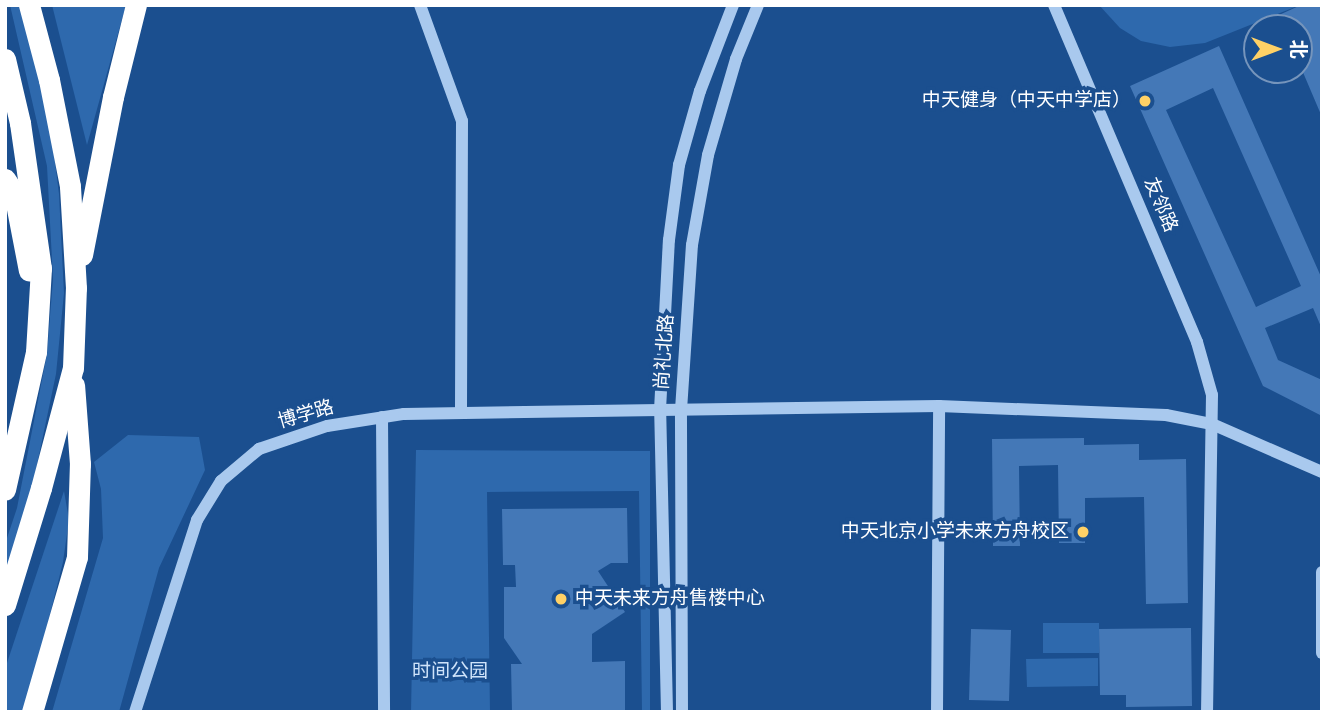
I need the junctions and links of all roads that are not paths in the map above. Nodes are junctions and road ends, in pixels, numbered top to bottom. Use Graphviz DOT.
graph roads {
  1 [pos="29,5"];
  2 [pos="136,5"];
  3 [pos="420,5"];
  4 [pos="733,5"];
  5 [pos="758,5"];
  6 [pos="1054,5"];
  7 [pos="5,59"];
  8 [pos="5,179"];
  9 [pos="76,288"];
  10 [pos="38,317"];
  11 [pos="36,352"];
  12 [pos="73,368"];
  13 [pos="939,406"];
  14 [pos="660,410"];
  15 [pos="681,410"];
  16 [pos="461,413"];
  17 [pos="382,417"];
  18 [pos="1212,424"];
  19 [pos="5,432"];
  20 [pos="1322,472"];
  21 [pos="5,491"];
  22 [pos="1322,572"];
  23 [pos="5,605"];
  24 [pos="1322,653"];
  25 [pos="32,712"];
  26 [pos="135,712"];
  27 [pos="383,712"];
  28 [pos="667,712"];
  29 [pos="682,712"];
  30 [pos="937,712"];
  31 [pos="1207,712"];
  1 -- 9 [label="highway"];
  2 -- 9 [label="highway"];
  3 -- 16 [label="street"];
  4 -- 14 [label="street, 尚礼北路"];
  5 -- 15 [label="street, 尚礼北路"];
  6 -- 18 [label="street, 友邻路"];
  7 -- 10 [label="highway"];
  8 -- 10 [label="highway"];
  9 -- 12 [label="highway"];
  10 -- 11 [label="highway"];
  11 -- 19 [label="highway"];
  11 -- 21 [label="highway"];
  12 -- 23 [label="highway"];
  12 -- 25 [label="highway"];
  13 -- 15 [label="street"];
  13 -- 18 [label="street"];
  13 -- 30 [label="street"];
  14 -- 15 [label="street"];
  14 -- 16 [label="street, 博学路"];
  14 -- 28 [label="street, 尚礼北路"];
  15 -- 29 [label="street, 尚礼北路"];
  16 -- 17 [label="street, 博学路"];
  17 -- 26 [label="street, 博学路"];
  17 -- 27 [label="street"];
  18 -- 20 [label="street"];
  18 -- 31 [label="street, 友邻路"];
  22 -- 24 [label="street"];
}
